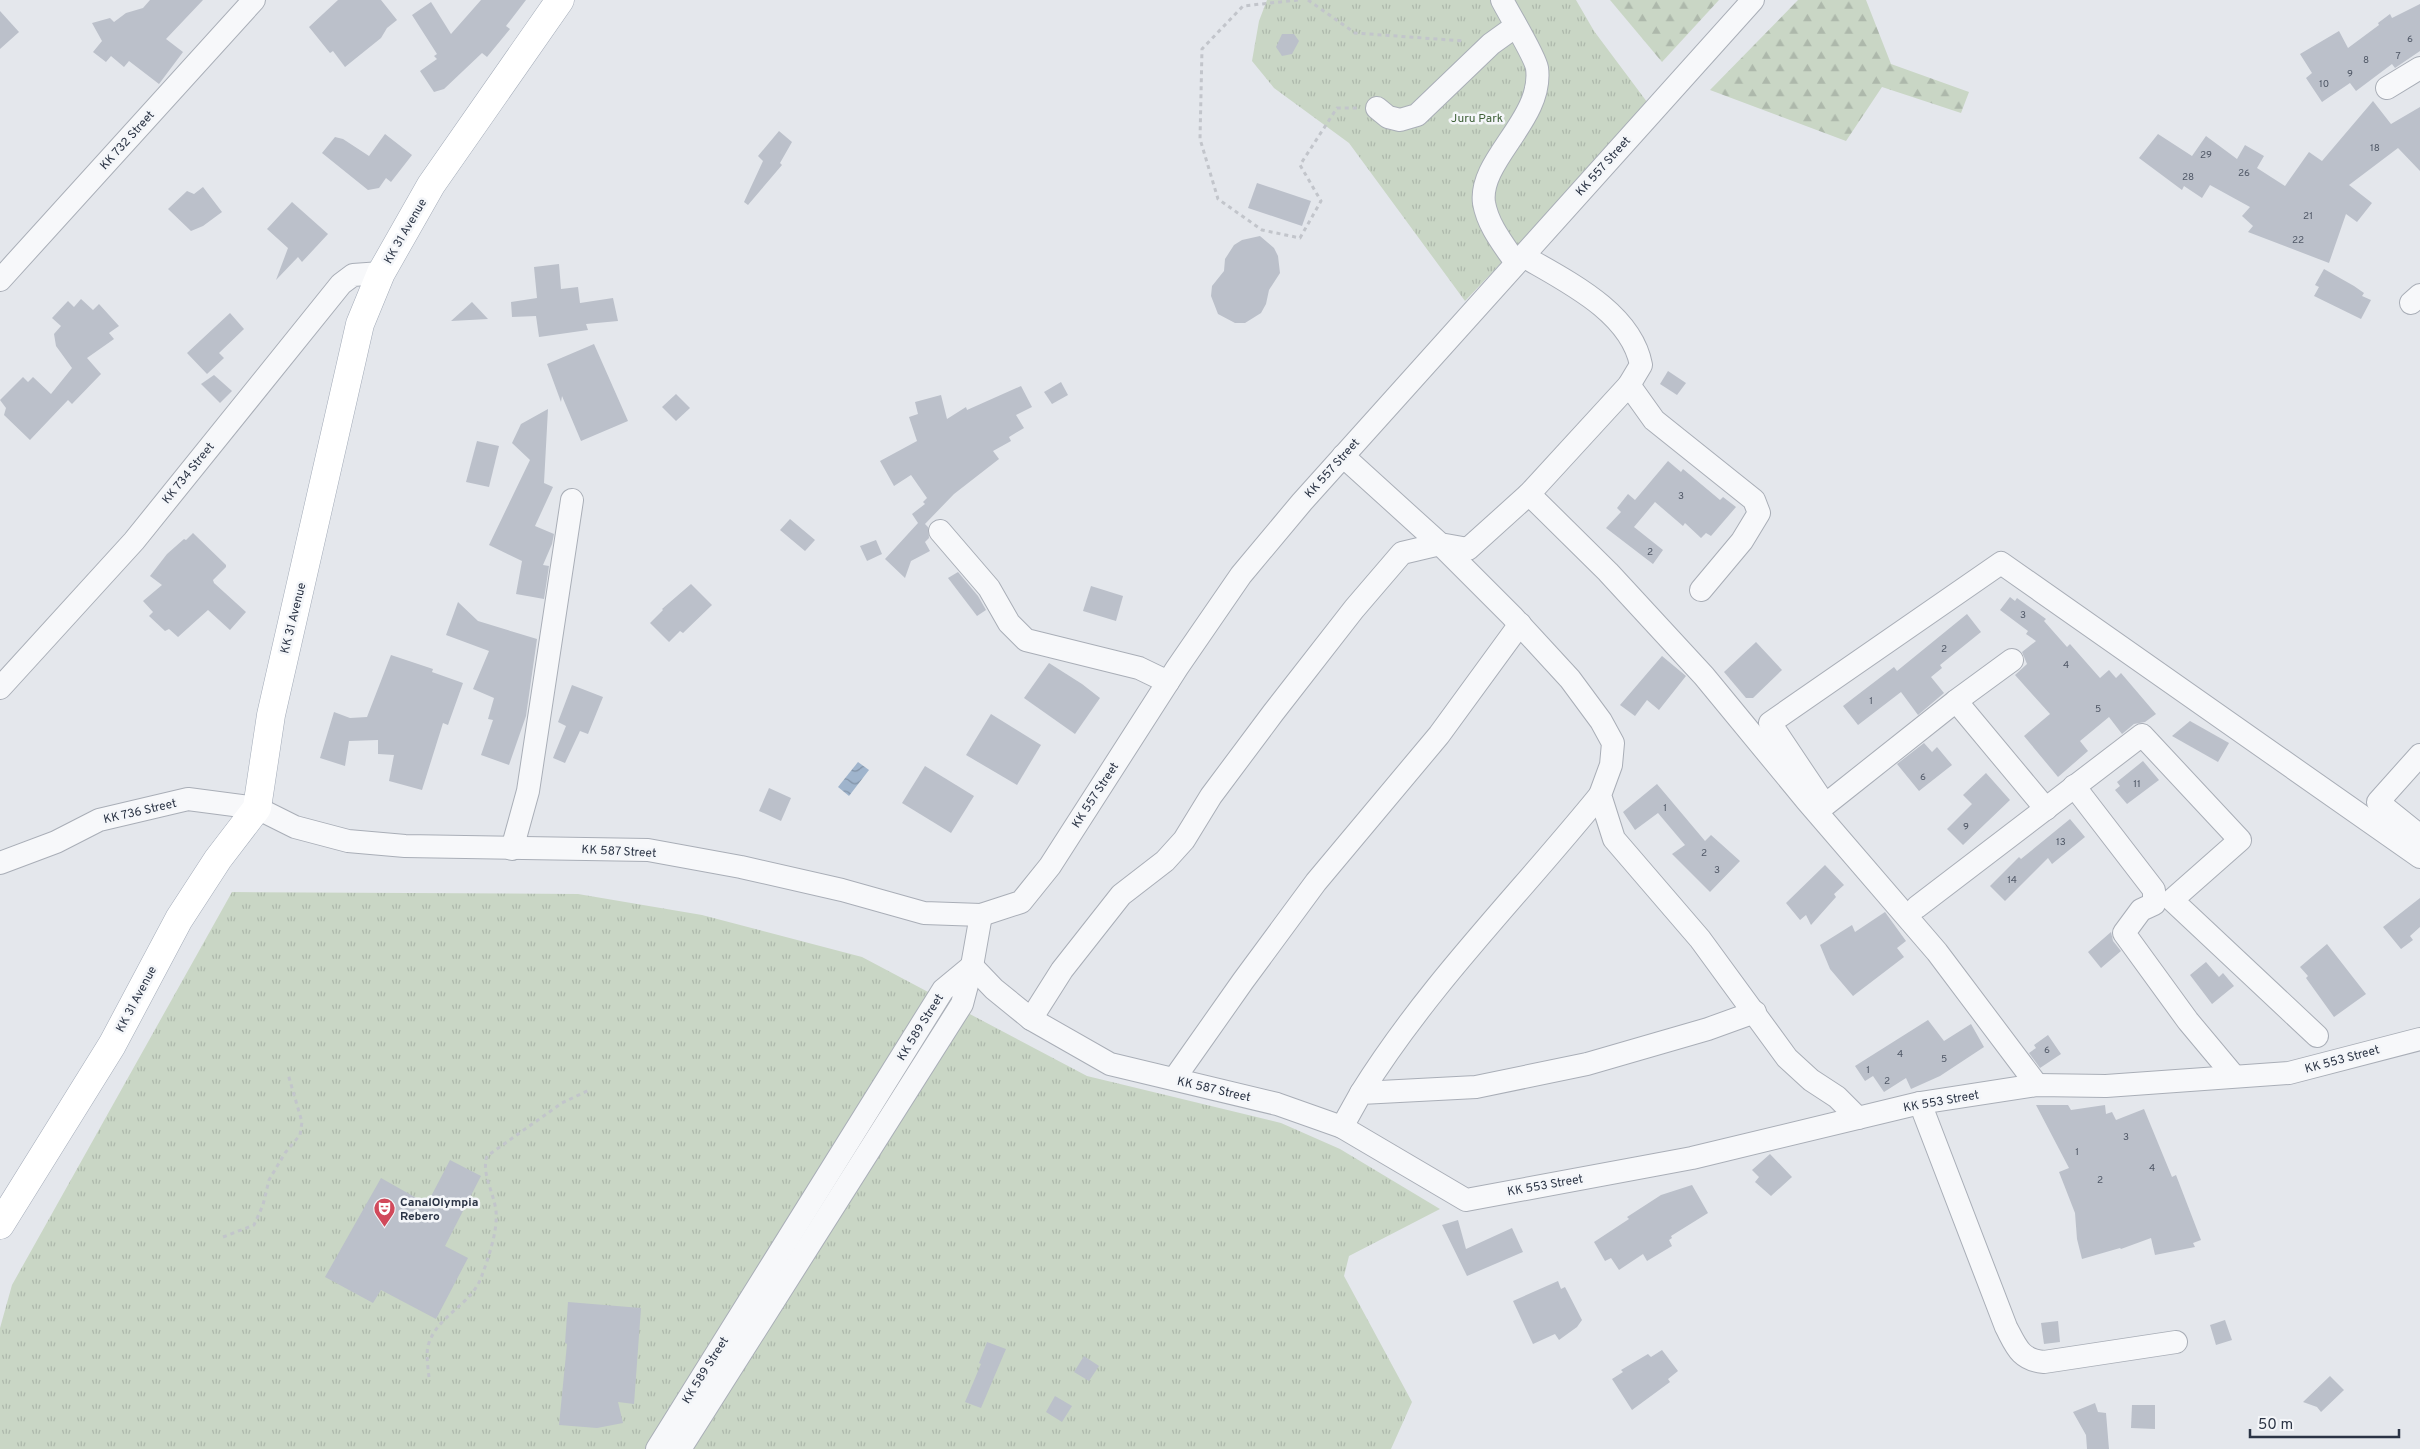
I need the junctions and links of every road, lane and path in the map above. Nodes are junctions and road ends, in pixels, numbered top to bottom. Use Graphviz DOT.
graph roads {
  1 [pos="254,0"];
  2 [pos="560,0"];
  3 [pos="1298,0"];
  4 [pos="1308,0"];
  5 [pos="1502,0"];
  6 [pos="1753,0"];
  7 [pos="1516,26"];
  8 [pos="1491,44"];
  9 [pos="2420,68"];
  10 [pos="2388,88"];
  11 [pos="1378,108"];
  12 [pos="1520,260"];
  13 [pos="381,273"];
  14 [pos="0,280"];
  15 [pos="1629,385"];
  16 [pos="1343,456"];
  17 [pos="1530,494"];
  18 [pos="572,500"];
  19 [pos="940,531"];
  20 [pos="1440,544"];
  21 [pos="1701,590"];
  22 [pos="1520,624"];
  23 [pos="2012,660"];
  24 [pos="1168,682"];
  25 [pos="0,688"];
  26 [pos="1956,700"];
  27 [pos="2420,755"];
  28 [pos="2074,786"];
  29 [pos="1600,795"];
  30 [pos="257,808"];
  31 [pos="2046,809"];
  32 [pos="2420,836"];
  33 [pos="512,850"];
  34 [pos="2420,857"];
  35 [pos="0,863"];
  36 [pos="1917,907"];
  37 [pos="981,915"];
  38 [pos="972,966"];
  39 [pos="1755,1012"];
  40 [pos="1031,1019"];
  41 [pos="2317,1036"];
  42 [pos="2420,1040"];
  43 [pos="288,1074"];
  44 [pos="2234,1076"];
  45 [pos="1174,1079"];
  46 [pos="2037,1086"];
  47 [pos="589,1090"];
  48 [pos="1361,1094"];
  49 [pos="1920,1103"];
  50 [pos="1858,1118"];
  51 [pos="1342,1127"];
  52 [pos="1466,1200"];
  53 [pos="0,1225"];
  54 [pos="224,1237"];
  55 [pos="2176,1342"];
  56 [pos="428,1377"];
  57 [pos="657,1449"];
  58 [pos="680,1449"];
  1 -- 14 [label="street, KK 732 Street"];
  2 -- 13 [label="main road, KK 31 Avenue"];
  3 -- 11 [label="path"];
  4 -- 8 [label="path"];
  5 -- 7 [label="street"];
  6 -- 12 [label="street, KK 557 Street"];
  7 -- 8 [label="street"];
  7 -- 12 [label="street"];
  8 -- 11 [label="street"];
  9 -- 10 [label="street"];
  12 -- 15 [label="street"];
  12 -- 16 [label="street, KK 557 Street"];
  13 -- 25 [label="street, KK 734 Street"];
  13 -- 30 [label="main road, KK 31 Avenue"];
  15 -- 17 [label="street"];
  15 -- 21 [label="street"];
  16 -- 20 [label="street"];
  16 -- 24 [label="street, KK 557 Street"];
  17 -- 20 [label="street"];
  17 -- 46 [label="street"];
  18 -- 33 [label="street"];
  19 -- 24 [label="street"];
  20 -- 22 [label="street"];
  20 -- 40 [label="street"];
  22 -- 29 [label="street"];
  22 -- 45 [label="street"];
  23 -- 26 [label="street"];
  24 -- 37 [label="street, KK 557 Street"];
  26 -- 31 [label="street"];
  26 -- 34 [label="street"];
  27 -- 32 [label="street"];
  28 -- 31 [label="street"];
  28 -- 41 [label="street"];
  28 -- 44 [label="street"];
  29 -- 39 [label="street"];
  29 -- 48 [label="street"];
  30 -- 33 [label="street, KK 587 Street"];
  30 -- 35 [label="street, KK 736 Street"];
  30 -- 53 [label="main road, KK 31 Avenue"];
  31 -- 36 [label="street"];
  33 -- 37 [label="street, KK 587 Street"];
  37 -- 38 [label="street"];
  38 -- 40 [label="street, KK 587 Street"];
  38 -- 57 [label="street, KK 589 Street"];
  38 -- 58 [label="street, KK 589 Street"];
  39 -- 48 [label="street"];
  39 -- 50 [label="street"];
  40 -- 45 [label="street, KK 587 Street"];
  42 -- 44 [label="street, KK 553 Street"];
  43 -- 54 [label="path"];
  44 -- 46 [label="street, KK 553 Street"];
  45 -- 51 [label="street, KK 587 Street"];
  46 -- 49 [label="street, KK 553 Street"];
  47 -- 56 [label="path"];
  48 -- 51 [label="street"];
  49 -- 50 [label="street, KK 553 Street"];
  49 -- 55 [label="street"];
  50 -- 52 [label="street, KK 553 Street"];
  51 -- 52 [label="street, KK 587 Street"];
}
